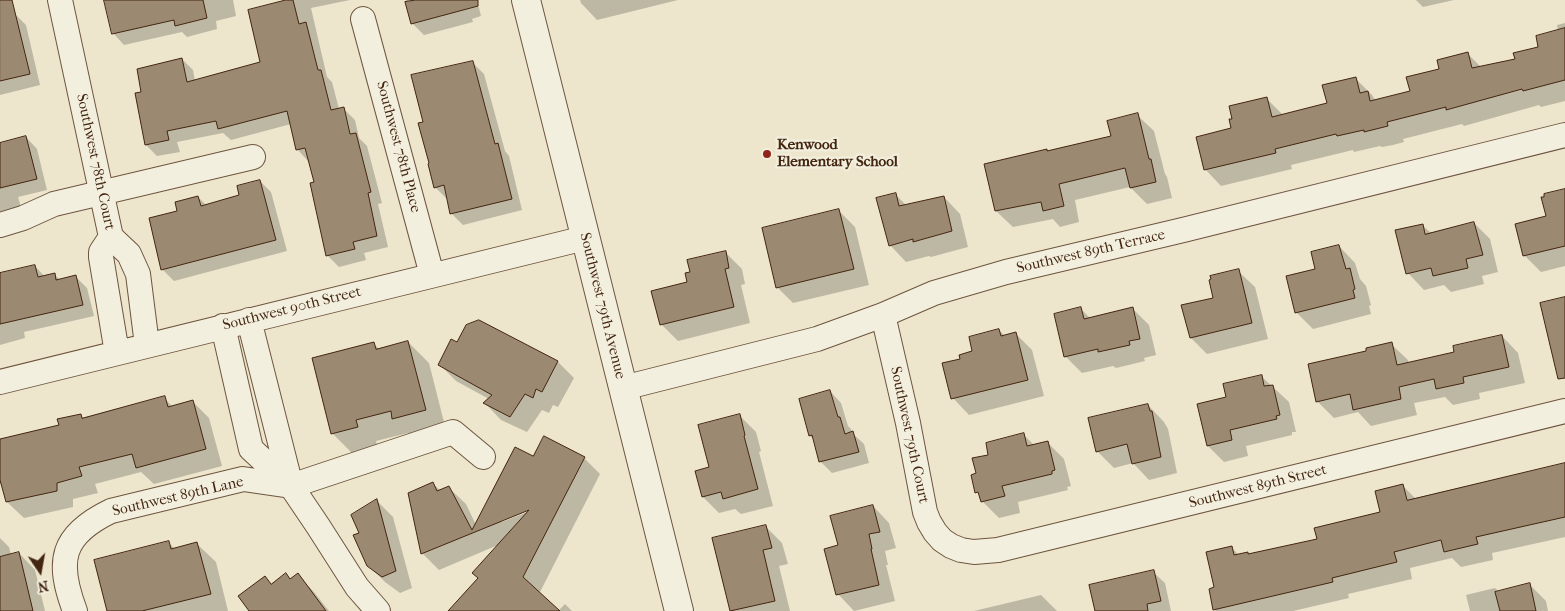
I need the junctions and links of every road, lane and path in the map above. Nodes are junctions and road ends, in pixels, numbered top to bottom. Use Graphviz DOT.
graph roads {
  1 [pos="60,0"];
  2 [pos="526,0"];
  3 [pos="363,19"];
  4 [pos="1565,135"];
  5 [pos="253,157"];
  6 [pos="101,193"];
  7 [pos="0,224"];
  8 [pos="111,237"];
  9 [pos="585,238"];
  10 [pos="432,275"];
  11 [pos="883,315"];
  12 [pos="249,320"];
  13 [pos="223,326"];
  14 [pos="147,345"];
  15 [pos="117,353"];
  16 [pos="0,382"];
  17 [pos="622,388"];
  18 [pos="1565,411"];
  19 [pos="483,457"];
  20 [pos="291,486"];
  21 [pos="951,546"];
  22 [pos="75,611"];
  23 [pos="378,611"];
  24 [pos="678,611"];
  1 -- 6 [label="street, Southwest 78th Court"];
  2 -- 9 [label="street, Southwest 79th Avenue"];
  3 -- 10 [label="street, Southwest 78th Place"];
  4 -- 11 [label="street, Southwest 89th Terrace"];
  5 -- 6 [label="street"];
  6 -- 7 [label="street"];
  6 -- 8 [label="street, Southwest 78th Court"];
  8 -- 14 [label="street, Southwest 78th Court"];
  8 -- 15 [label="street"];
  9 -- 10 [label="street, Southwest 90th Street"];
  9 -- 17 [label="street, Southwest 79th Avenue"];
  10 -- 12 [label="street, Southwest 90th Street"];
  11 -- 17 [label="street, Southwest 89th Terrace"];
  11 -- 21 [label="street, Southwest 79th Court"];
  12 -- 13 [label="street, Southwest 90th Street"];
  12 -- 20 [label="street"];
  13 -- 14 [label="street, Southwest 90th Street"];
  13 -- 20 [label="street"];
  14 -- 15 [label="street, Southwest 90th Street"];
  15 -- 16 [label="street, Southwest 90th Street"];
  17 -- 24 [label="street, Southwest 79th Avenue"];
  18 -- 21 [label="street, Southwest 89th Street"];
  19 -- 20 [label="street, Southwest 89th Lane"];
  20 -- 22 [label="street, Southwest 89th Lane"];
  20 -- 23 [label="street"];
}
